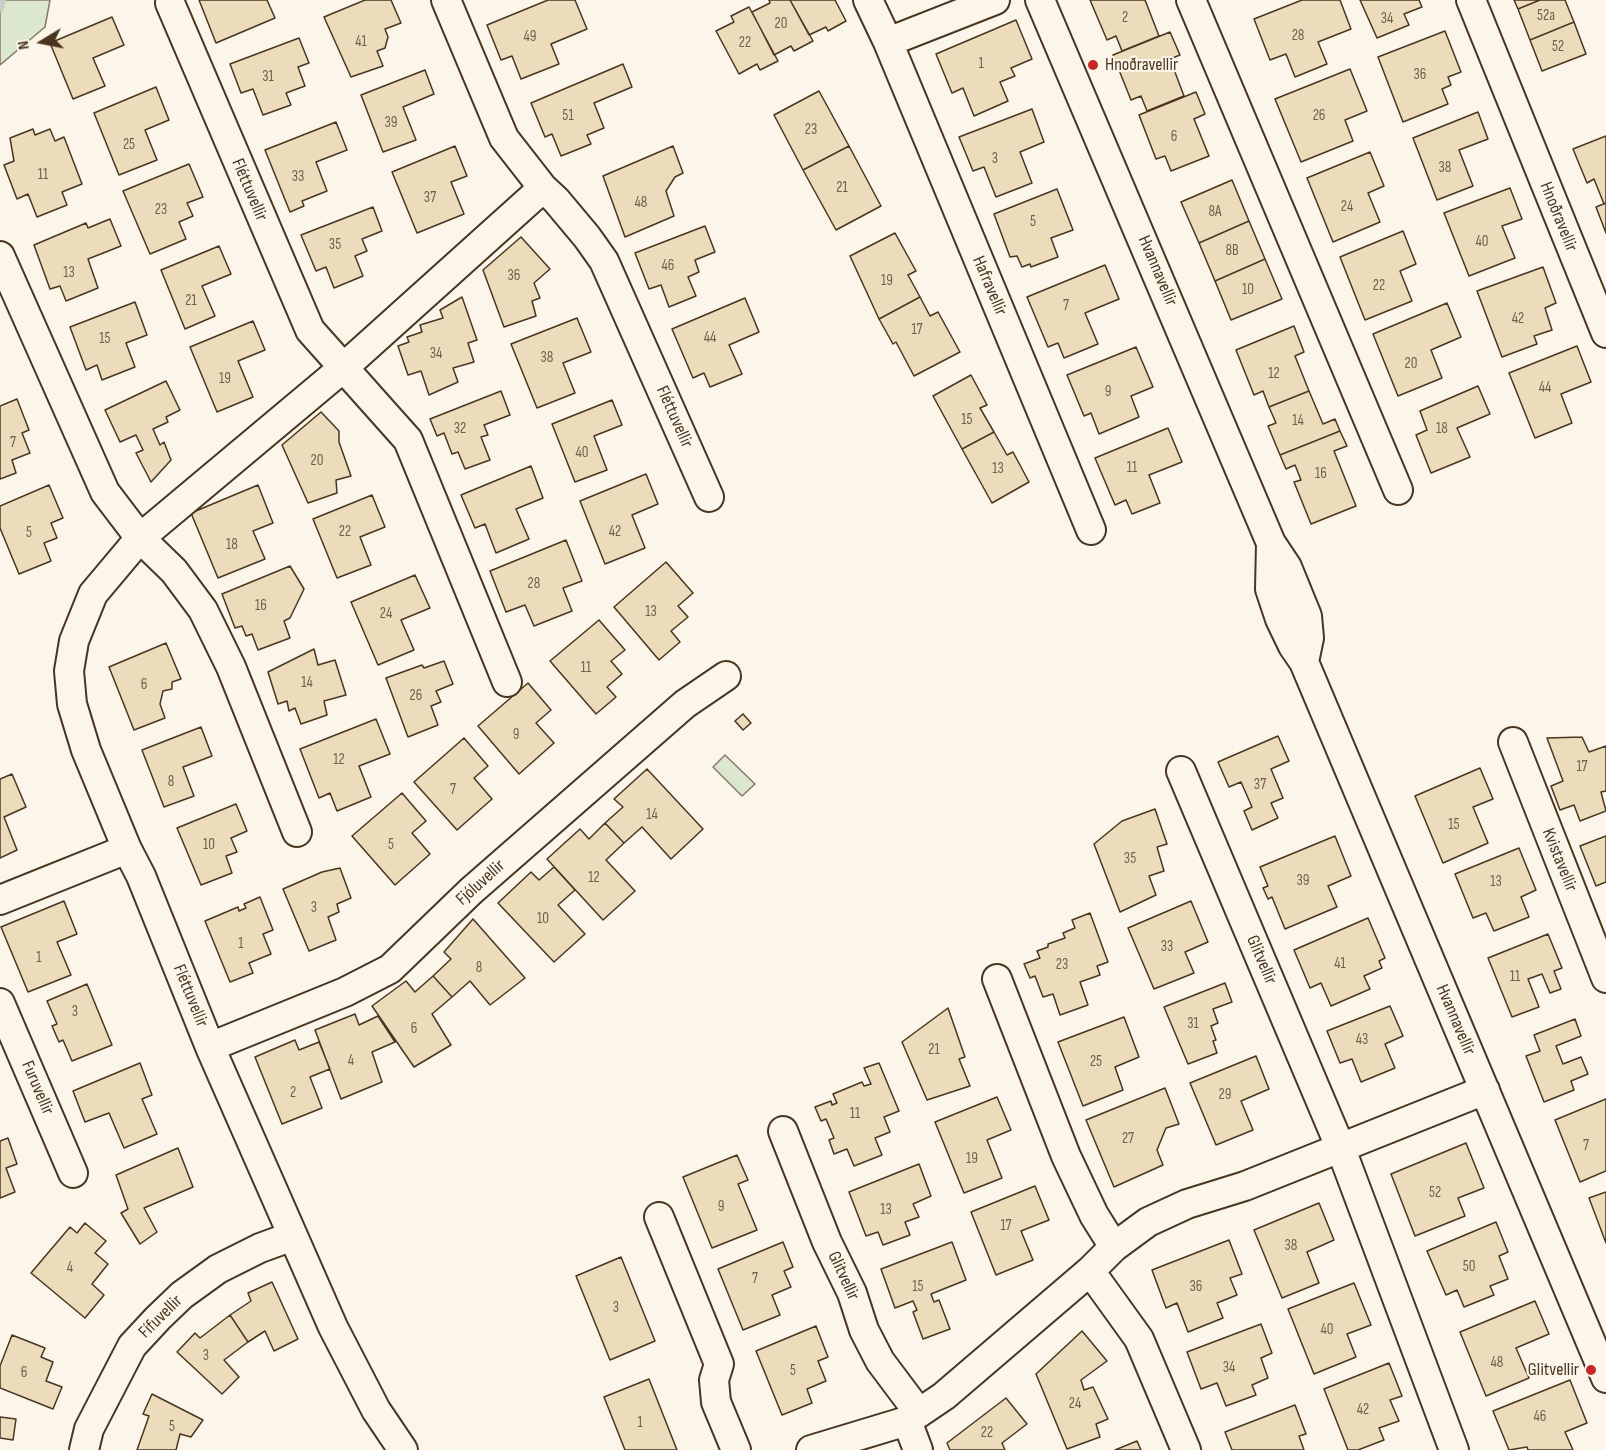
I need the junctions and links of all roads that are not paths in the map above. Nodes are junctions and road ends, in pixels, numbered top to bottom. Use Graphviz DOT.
graph roads {
  1 [pos="446,0"];
  2 [pos="868,0"];
  3 [pos="995,0"];
  4 [pos="1040,0"];
  5 [pos="1191,0"];
  6 [pos="1471,0"];
  7 [pos="170,3"];
  8 [pos="888,42"];
  9 [pos="543,188"];
  10 [pos="0,256"];
  11 [pos="1606,333"];
  12 [pos="343,368"];
  13 [pos="1398,490"];
  14 [pos="709,497"];
  15 [pos="1091,530"];
  16 [pos="140,538"];
  17 [pos="726,676"];
  18 [pos="507,682"];
  19 [pos="1513,742"];
  20 [pos="1181,771"];
  21 [pos="297,832"];
  22 [pos="127,849"];
  23 [pos="0,900"];
  24 [pos="1606,978"];
  25 [pos="997,980"];
  26 [pos="0,1003"];
  27 [pos="210,1047"];
  28 [pos="1485,1090"];
  29 [pos="783,1131"];
  30 [pos="1341,1149"];
  31 [pos="73,1173"];
  32 [pos="659,1217"];
  33 [pos="293,1236"];
  34 [pos="1114,1247"];
  35 [pos="1090,1271"];
  36 [pos="1606,1378"];
  37 [pos="913,1417"];
  38 [pos="84,1450"];
  39 [pos="403,1450"];
  40 [pos="736,1450"];
  41 [pos="811,1450"];
  42 [pos="918,1450"];
  43 [pos="1186,1450"];
  44 [pos="1454,1450"];
  1 -- 9 [label="street, Fléttuvellir"];
  2 -- 8 [label="street, Hafravellir"];
  3 -- 8 [label="street"];
  4 -- 28 [label="street, Hvannavellir"];
  5 -- 13 [label="street"];
  6 -- 11 [label="street, Hnoðravellir"];
  7 -- 12 [label="street, Fléttuvellir"];
  8 -- 15 [label="street, Hafravellir"];
  9 -- 12 [label="street, Fléttuvellir"];
  9 -- 14 [label="street, Fléttuvellir"];
  10 -- 16 [label="street"];
  12 -- 16 [label="street, Fléttuvellir"];
  12 -- 18 [label="street, Fléttuvellir"];
  16 -- 21 [label="street"];
  16 -- 22 [label="street, Fléttuvellir"];
  17 -- 27 [label="street, Fjóluvellir"];
  19 -- 24 [label="street, Kvistavellir"];
  20 -- 30 [label="street, Glitvellir"];
  22 -- 23 [label="street"];
  22 -- 27 [label="street, Fléttuvellir"];
  25 -- 34 [label="street"];
  26 -- 31 [label="street, Furuvellir"];
  27 -- 33 [label="street, Fléttuvellir"];
  28 -- 30 [label="street"];
  28 -- 36 [label="street, Hvannavellir"];
  29 -- 37 [label="street, Glitvellir"];
  30 -- 34 [label="street"];
  30 -- 44 [label="street, Glitvellir"];
  32 -- 40 [label="street"];
  33 -- 38 [label="street, Fífuvellir"];
  33 -- 39 [label="street, Fléttuvellir"];
  34 -- 35 [label="street"];
  35 -- 37 [label="street"];
  35 -- 43 [label="street"];
  37 -- 41 [label="street"];
  37 -- 42 [label="street, Glitvellir"];
}
